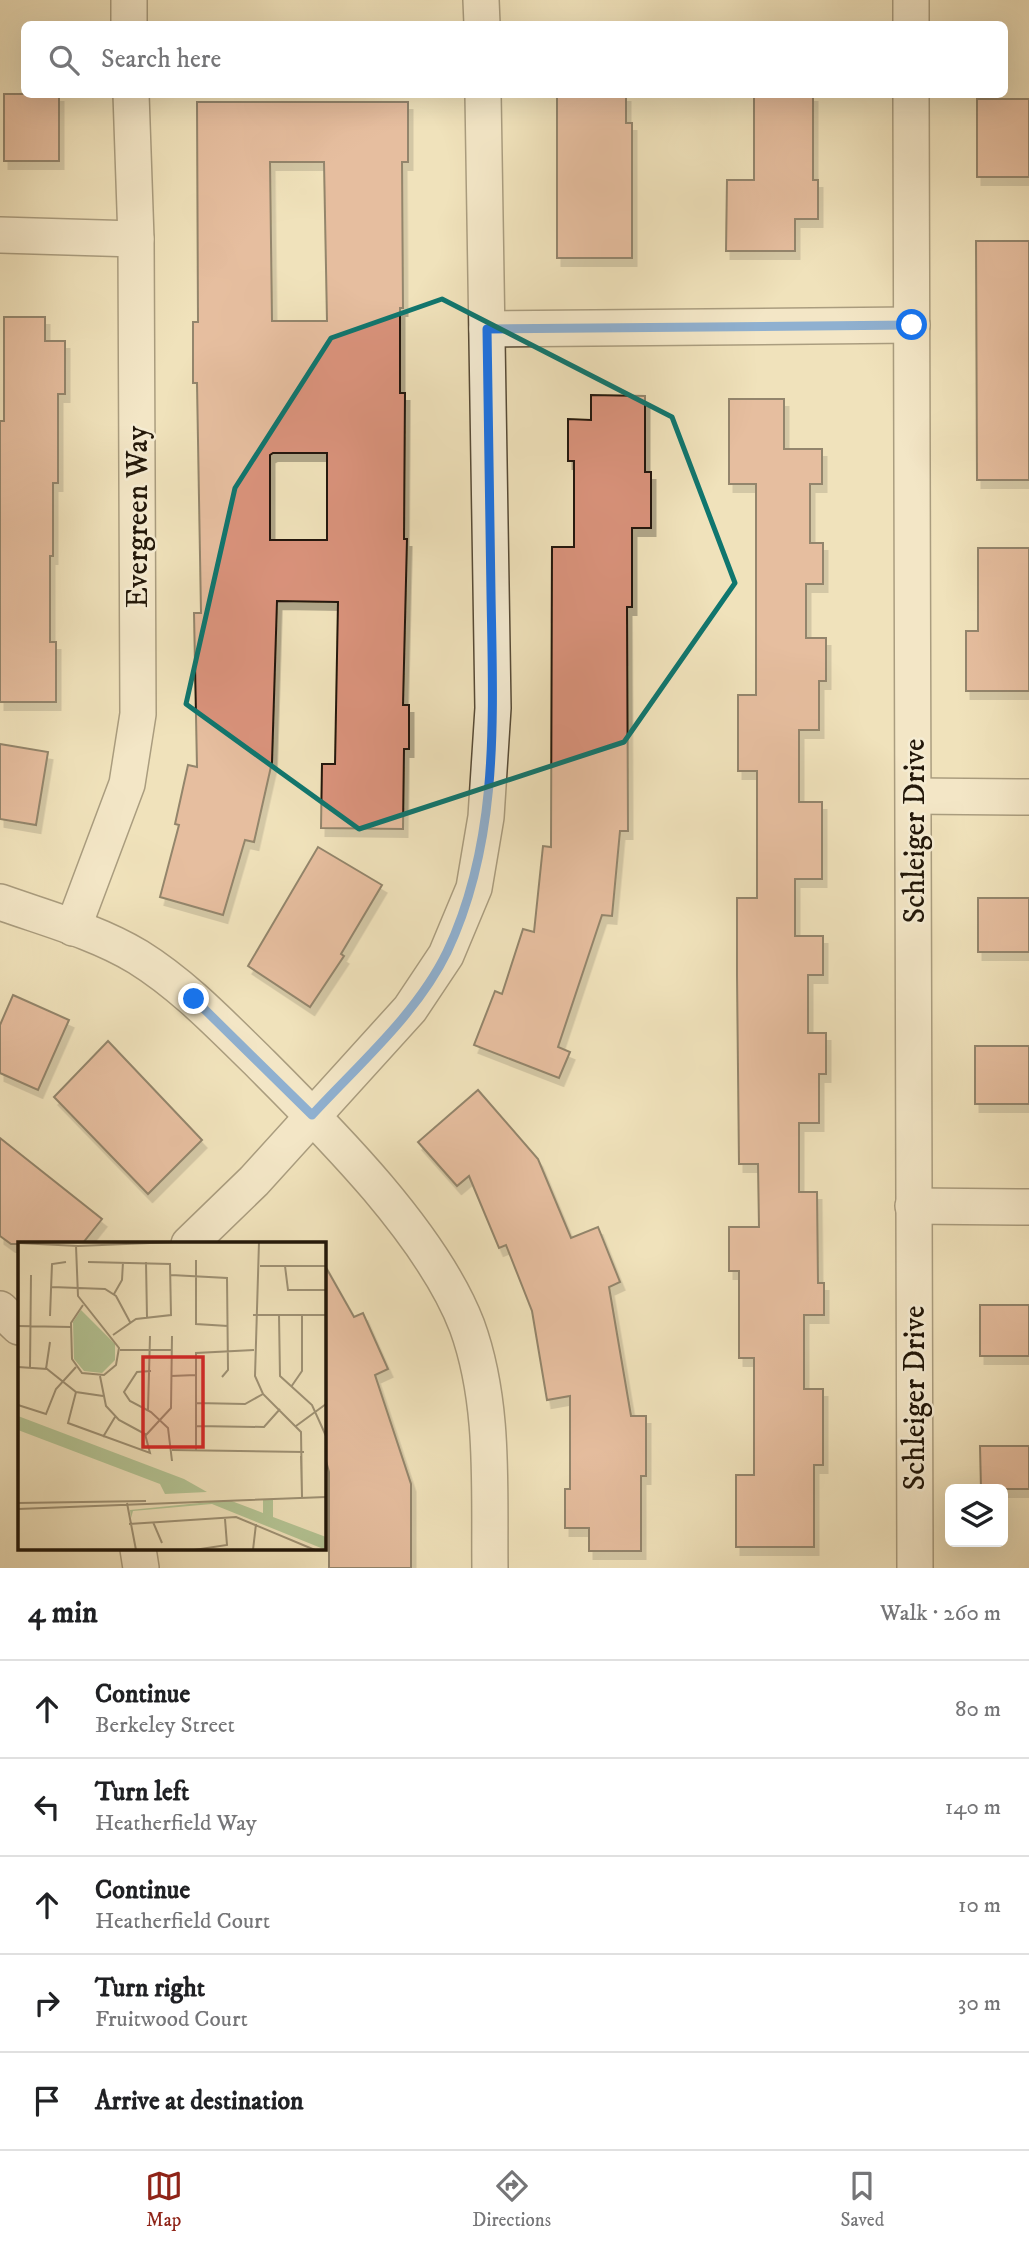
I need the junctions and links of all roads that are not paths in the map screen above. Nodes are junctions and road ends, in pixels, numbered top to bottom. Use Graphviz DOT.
graph roads {
  1 [pos="129,0"];
  2 [pos="481,0"];
  3 [pos="911,0"];
  4 [pos="129,21"];
  5 [pos="482,21"];
  6 [pos="911,21"];
  7 [pos="131,98"];
  8 [pos="483,98"];
  9 [pos="911,98"];
  10 [pos="0,235"];
  11 [pos="136,239"];
  12 [pos="912,325"];
  13 [pos="487,329"];
  14 [pos="914,796"];
  15 [pos="1029,797"];
  16 [pos="0,902"];
  17 [pos="73,928"];
  18 [pos="312,1115"];
  19 [pos="913,1206"];
  20 [pos="1029,1207"];
  21 [pos="191,1242"];
  22 [pos="0,1309"];
  23 [pos="18,1326"];
  24 [pos="138,1550"];
  25 [pos="141,1568"];
  26 [pos="490,1568"];
  27 [pos="915,1568"];
  1 -- 4 [label="street"];
  2 -- 5 [label="street"];
  3 -- 6 [label="street"];
  7 -- 11 [label="street, Evergreen Way"];
  8 -- 13 [label="street"];
  9 -- 12 [label="street, Schleiger Drive"];
  10 -- 11 [label="street"];
  11 -- 17 [label="street, Evergreen Way"];
  12 -- 13 [label="street"];
  12 -- 14 [label="street, Schleiger Drive"];
  13 -- 18 [label="street"];
  14 -- 15 [label="street"];
  14 -- 19 [label="street, Schleiger Drive"];
  16 -- 17 [label="street"];
  17 -- 18 [label="street"];
  18 -- 21 [label="street"];
  18 -- 26 [label="street"];
  19 -- 20 [label="street"];
  19 -- 27 [label="street, Schleiger Drive"];
  22 -- 23 [label="street"];
  24 -- 25 [label="street"];
}
